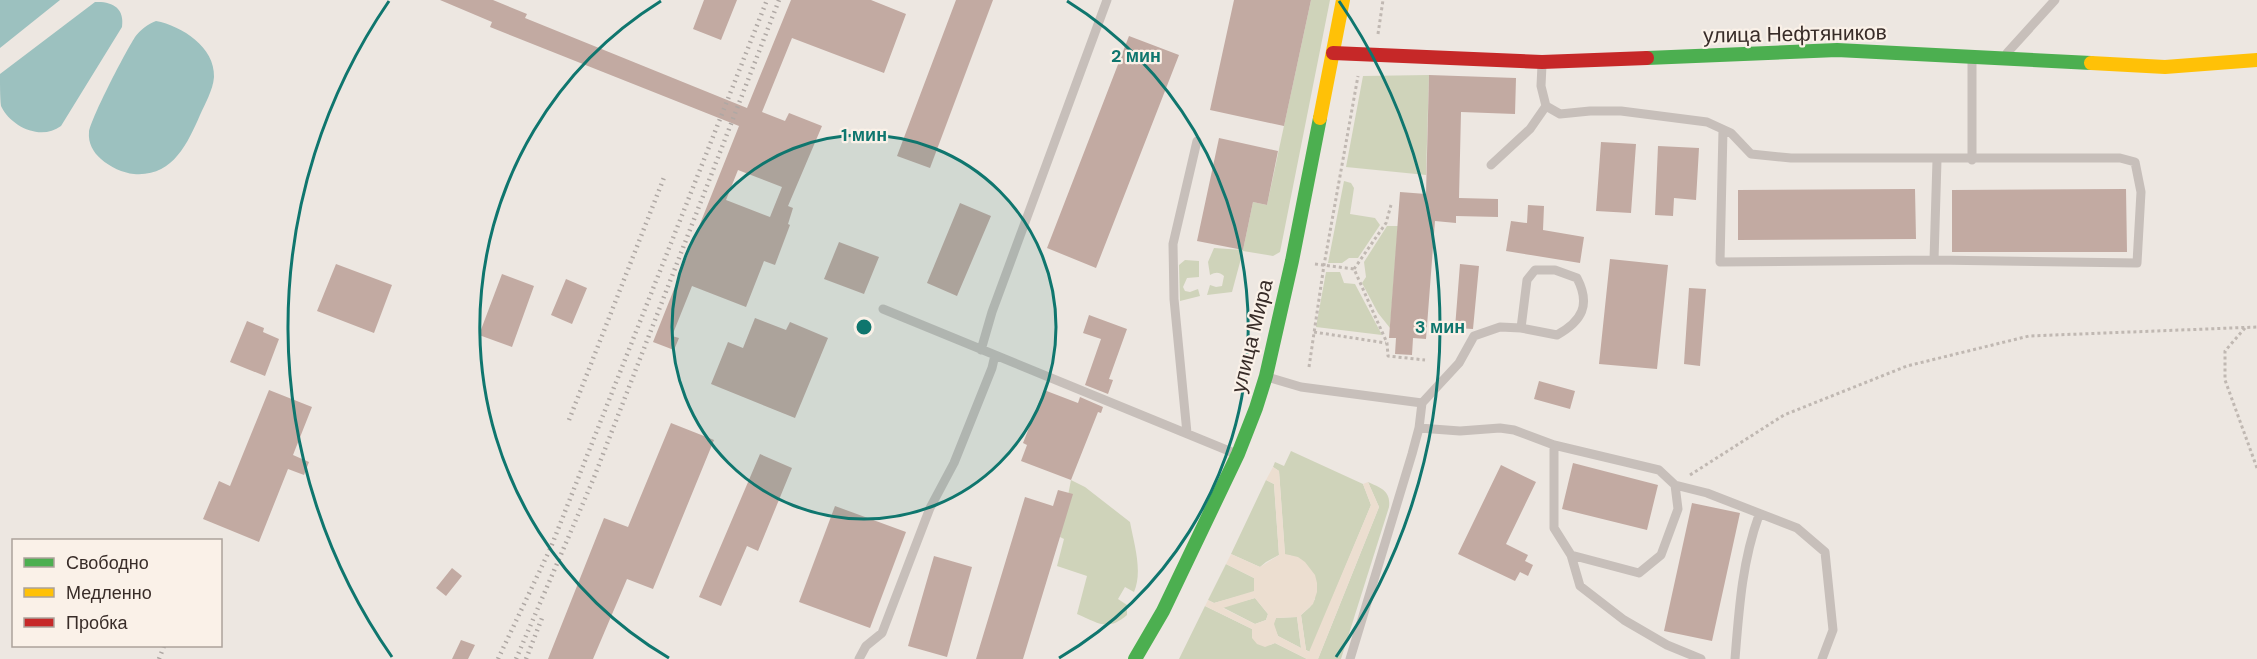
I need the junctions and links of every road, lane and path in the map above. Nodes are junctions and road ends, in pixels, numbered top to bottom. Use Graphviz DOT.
graph roads {
  1 [pos="1107,0"];
  2 [pos="1343,0"];
  3 [pos="1383,0"];
  4 [pos="2055,0"];
  5 [pos="1333,53"];
  6 [pos="1361,55"];
  7 [pos="1972,58"];
  8 [pos="2001,59"];
  9 [pos="2257,60"];
  10 [pos="1542,62"];
  11 [pos="1546,106"];
  12 [pos="1723,130"];
  13 [pos="1197,141"];
  14 [pos="1937,160"];
  15 [pos="1972,160"];
  16 [pos="1491,165"];
  17 [pos="1390,205"];
  18 [pos="1934,260"];
  19 [pos="1292,261"];
  20 [pos="1324,265"];
  21 [pos="1354,269"];
  22 [pos="883,309"];
  23 [pos="2257,327"];
  24 [pos="1521,328"];
  25 [pos="2245,328"];
  26 [pos="1314,332"];
  27 [pos="1387,343"];
  28 [pos="981,350"];
  29 [pos="994,355"];
  30 [pos="1425,360"];
  31 [pos="1308,367"];
  32 [pos="1266,376"];
  33 [pos="1422,403"];
  34 [pos="1419,428"];
  35 [pos="1187,433"];
  36 [pos="1554,445"];
  37 [pos="1238,454"];
  38 [pos="2257,468"];
  39 [pos="1675,485"];
  40 [pos="1759,514"];
  41 [pos="1571,555"];
  42 [pos="859,659"];
  43 [pos="1135,659"];
  44 [pos="1350,659"];
  45 [pos="1701,659"];
  46 [pos="1735,659"];
  47 [pos="1822,659"];
  1 -- 28 [label="lane"];
  2 -- 5 [label="main road, улица Мира"];
  3 -- 6 [label="path"];
  4 -- 8 [label="lane"];
  5 -- 6 [label="main road, улица Нефтяников"];
  5 -- 19 [label="main road, улица Мира"];
  6 -- 10 [label="main road, улица Нефтяников"];
  6 -- 20 [label="path"];
  7 -- 8 [label="main road, улица Нефтяников"];
  7 -- 10 [label="main road, улица Нефтяников"];
  7 -- 15 [label="lane"];
  8 -- 9 [label="main road, улица Нефтяников"];
  10 -- 11 [label="lane"];
  11 -- 12 [label="lane"];
  11 -- 16 [label="lane"];
  12 -- 14 [label="lane"];
  12 -- 18 [label="lane"];
  13 -- 35 [label="lane"];
  14 -- 15 [label="lane"];
  14 -- 18 [label="lane"];
  15 -- 18 [label="lane"];
  17 -- 21 [label="path"];
  19 -- 20 [label="path"];
  19 -- 32 [label="main road, улица Мира"];
  20 -- 21 [label="path"];
  20 -- 26 [label="path"];
  21 -- 27 [label="path"];
  22 -- 28 [label="lane"];
  23 -- 25 [label="path"];
  24 -- 24 [label="lane"];
  24 -- 33 [label="lane"];
  25 -- 38 [label="path"];
  25 -- 39 [label="path"];
  26 -- 27 [label="path"];
  26 -- 31 [label="path"];
  27 -- 30 [label="path"];
  28 -- 29 [label="lane"];
  29 -- 35 [label="lane"];
  29 -- 42 [label="lane"];
  32 -- 33 [label="lane"];
  32 -- 37 [label="main road, улица Мира"];
  33 -- 34 [label="lane"];
  34 -- 36 [label="lane"];
  34 -- 44 [label="lane"];
  35 -- 37 [label="lane"];
  36 -- 39 [label="lane"];
  36 -- 41 [label="lane"];
  37 -- 43 [label="main road, улица Мира"];
  39 -- 40 [label="lane"];
  39 -- 41 [label="lane"];
  40 -- 46 [label="lane"];
  40 -- 47 [label="lane"];
  41 -- 45 [label="lane"];
}
